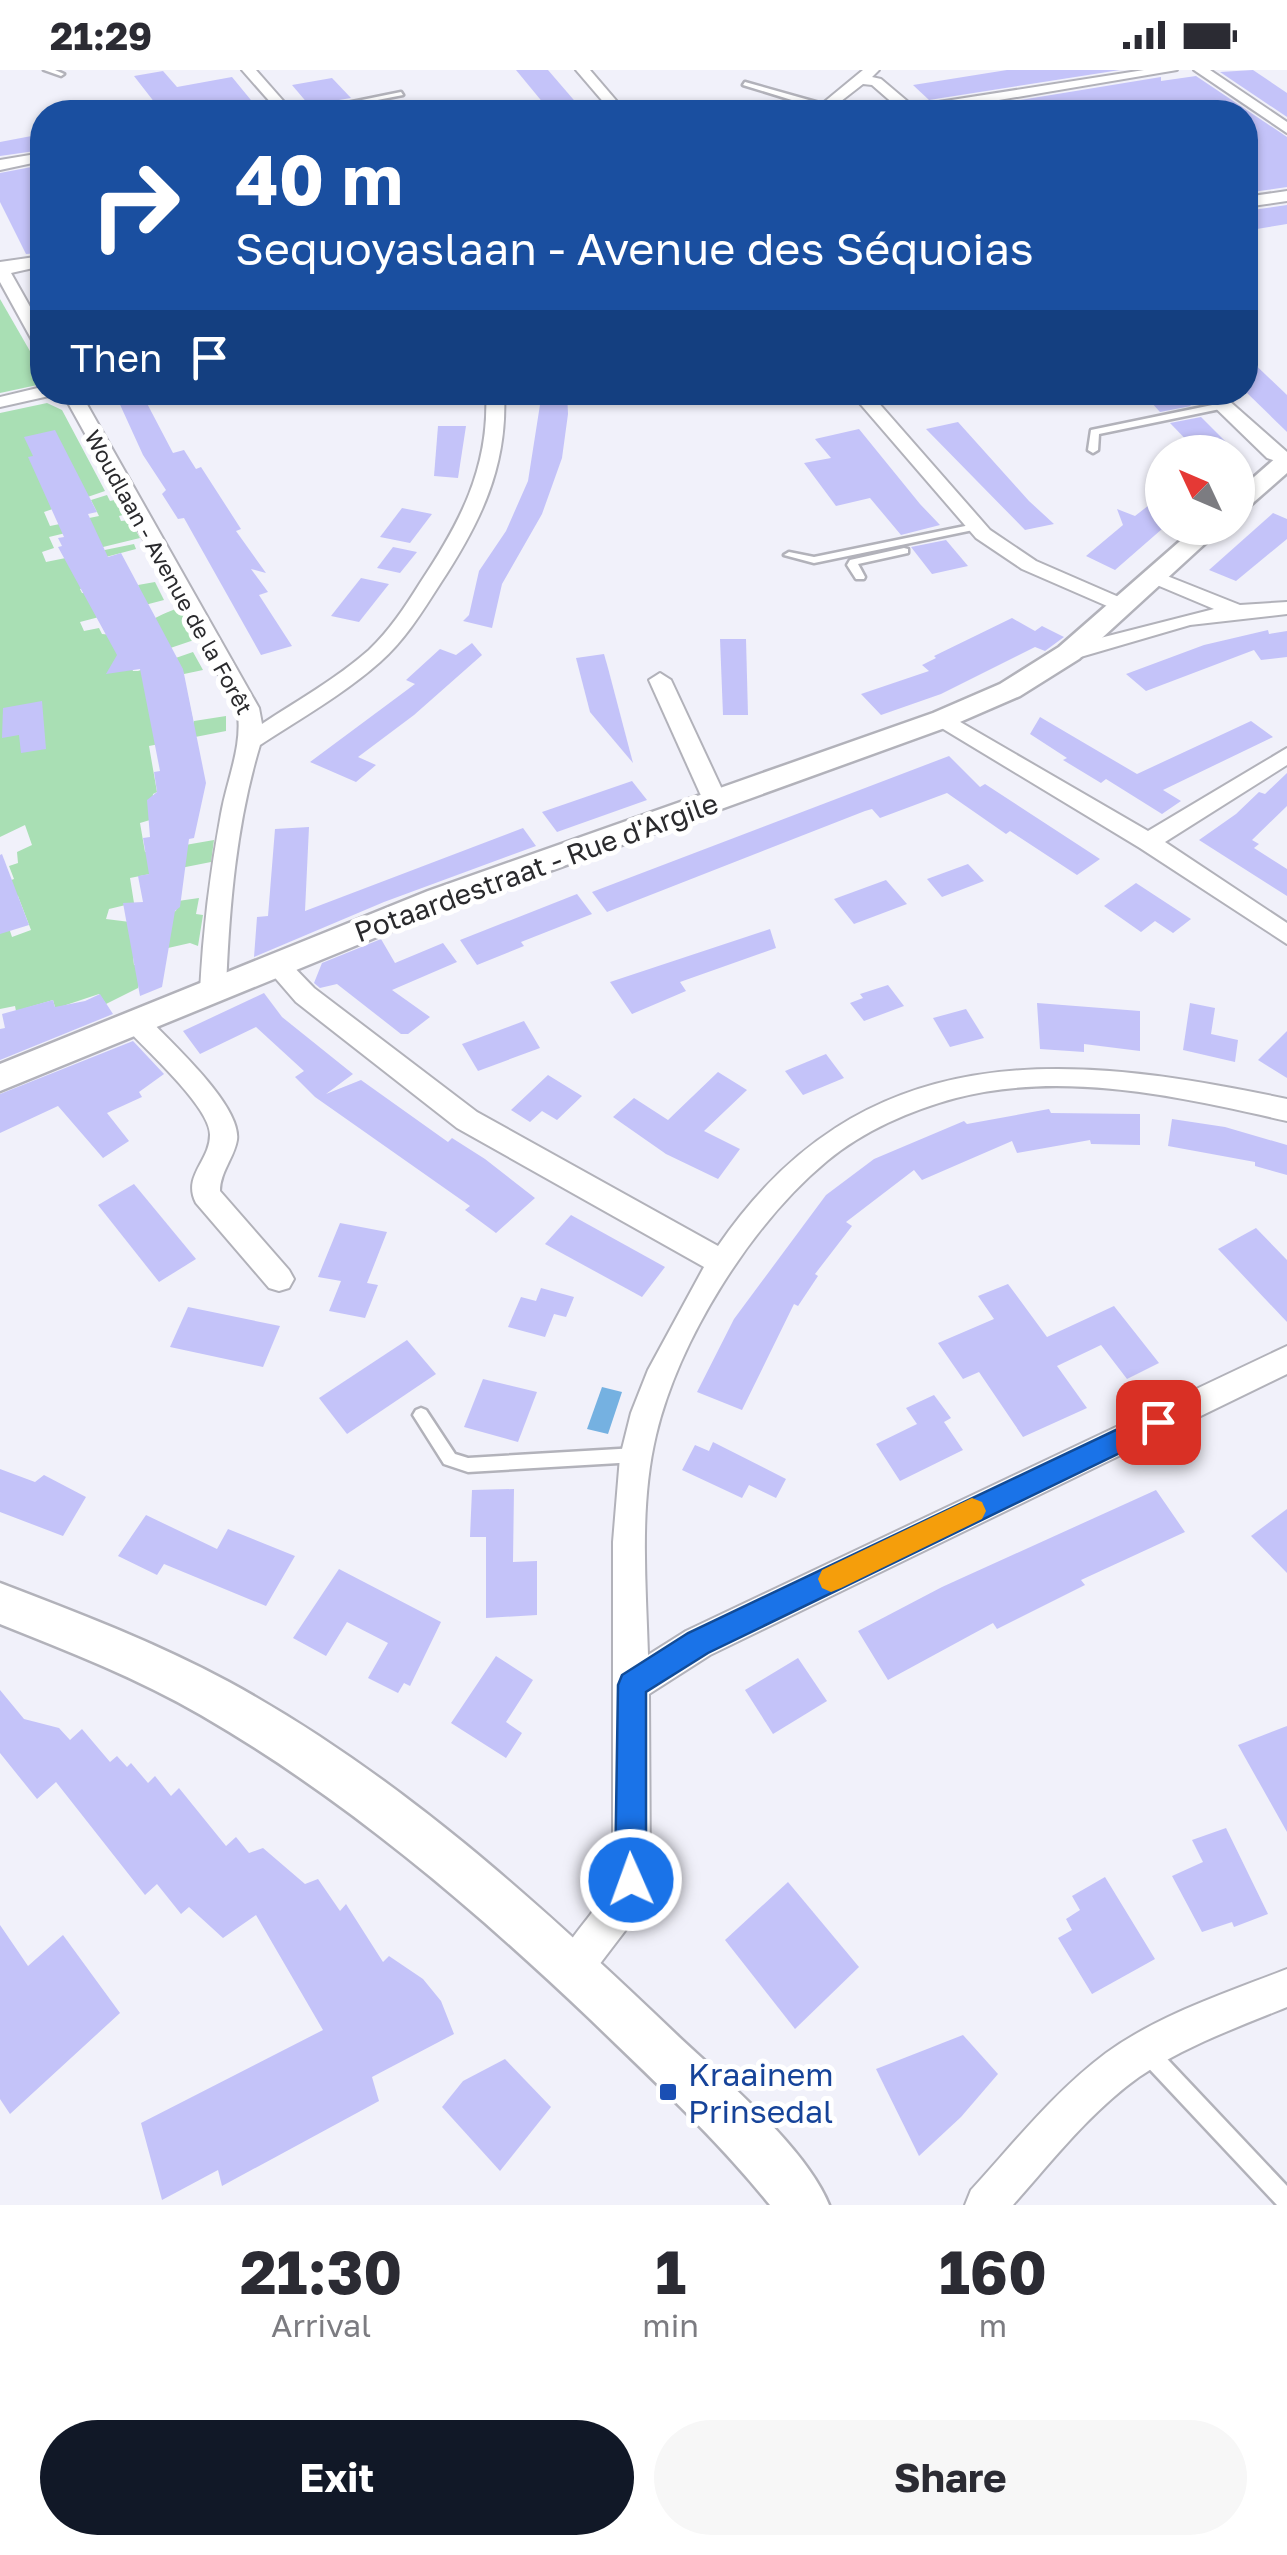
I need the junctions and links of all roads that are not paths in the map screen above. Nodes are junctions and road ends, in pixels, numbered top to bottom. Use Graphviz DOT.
graph roads {
  1 [pos="47,70"];
  2 [pos="249,70"];
  3 [pos="582,70"];
  4 [pos="1170,70"];
  5 [pos="1200,70"];
  6 [pos="61,74"];
  7 [pos="868,75"];
  8 [pos="745,84"];
  9 [pos="400,94"];
  10 [pos="379,98"];
  11 [pos="275,100"];
  12 [pos="369,100"];
  13 [pos="608,100"];
  14 [pos="793,100"];
  15 [pos="836,100"];
  16 [pos="896,100"];
  17 [pos="984,100"];
  18 [pos="1247,100"];
  19 [pos="1258,107"];
  20 [pos="1283,123"];
  21 [pos="1258,125"];
  22 [pos="30,159"];
  23 [pos="0,165"];
  24 [pos="1287,196"];
  25 [pos="1258,200"];
  26 [pos="30,264"];
  27 [pos="1,268"];
  28 [pos="30,320"];
  29 [pos="30,395"];
  30 [pos="0,402"];
  31 [pos="77,405"];
  32 [pos="497,405"];
  33 [pos="871,405"];
  34 [pos="1193,405"];
  35 [pos="1221,405"];
  36 [pos="1093,450"];
  37 [pos="1287,460"];
  38 [pos="1255,488"];
  39 [pos="979,530"];
  40 [pos="1189,545"];
  41 [pos="789,555"];
  42 [pos="1152,576"];
  43 [pos="860,577"];
  44 [pos="1122,605"];
  45 [pos="1287,608"];
  46 [pos="1237,610"];
  47 [pos="1069,653"];
  48 [pos="660,680"];
  49 [pos="943,719"];
  50 [pos="253,740"];
  51 [pos="1287,755"];
  52 [pos="716,800"];
  53 [pos="1148,842"];
  54 [pos="1287,935"];
  55 [pos="277,964"];
  56 [pos="212,991"];
  57 [pos="136,1022"];
  58 [pos="0,1078"];
  59 [pos="1287,1110"];
  60 [pos="720,1262"];
  61 [pos="278,1279"];
  62 [pos="1287,1359"];
  63 [pos="421,1416"];
  64 [pos="637,1455"];
  65 [pos="0,1603"];
  66 [pos="632,1685"];
  67 [pos="572,1969"];
  68 [pos="1287,1988"];
  69 [pos="1145,2050"];
  70 [pos="1287,2201"];
  71 [pos="803,2205"];
  72 [pos="986,2205"];
  1 -- 6 [label="lane"];
  2 -- 11 [label="street"];
  3 -- 13 [label="street"];
  4 -- 17 [label="street"];
  5 -- 18 [label="street"];
  7 -- 15 [label="street"];
  7 -- 16 [label="street"];
  8 -- 14 [label="lane"];
  9 -- 10 [label="lane"];
  10 -- 12 [label="lane"];
  19 -- 20 [label="street"];
  20 -- 21 [label="street"];
  22 -- 23 [label="street"];
  24 -- 25 [label="street"];
  26 -- 27 [label="street"];
  27 -- 28 [label="street"];
  29 -- 30 [label="street"];
  31 -- 50 [label="street, Woudlaan - Avenue de la Forêt"];
  32 -- 50 [label="street"];
  33 -- 39 [label="street"];
  34 -- 36 [label="lane"];
  35 -- 37 [label="street"];
  37 -- 38 [label="street"];
  39 -- 41 [label="lane"];
  39 -- 43 [label="lane"];
  39 -- 44 [label="street"];
  40 -- 42 [label="street, Potaardestraat - Rue d'Argile"];
  42 -- 44 [label="street, Potaardestraat - Rue d'Argile"];
  42 -- 46 [label="street"];
  44 -- 47 [label="street, Potaardestraat - Rue d'Argile"];
  45 -- 46 [label="street"];
  46 -- 47 [label="street"];
  47 -- 49 [label="street, Potaardestraat - Rue d'Argile"];
  48 -- 52 [label="street"];
  49 -- 52 [label="street, Potaardestraat - Rue d'Argile"];
  49 -- 53 [label="street"];
  50 -- 56 [label="street, Woudlaan - Avenue de la Forêt"];
  51 -- 53 [label="street"];
  52 -- 55 [label="street, Potaardestraat - Rue d'Argile"];
  53 -- 54 [label="street"];
  55 -- 56 [label="street, Potaardestraat - Rue d'Argile"];
  55 -- 60 [label="street"];
  56 -- 57 [label="street, Potaardestraat - Rue d'Argile"];
  57 -- 58 [label="street, Potaardestraat - Rue d'Argile"];
  57 -- 61 [label="street"];
  59 -- 60 [label="street"];
  60 -- 64 [label="street"];
  62 -- 66 [label="street"];
  63 -- 64 [label="lane"];
  64 -- 66 [label="street"];
  65 -- 67 [label="street"];
  66 -- 67 [label="street"];
  67 -- 71 [label="street"];
  68 -- 69 [label="street"];
  69 -- 70 [label="lane"];
  69 -- 72 [label="street"];
}
